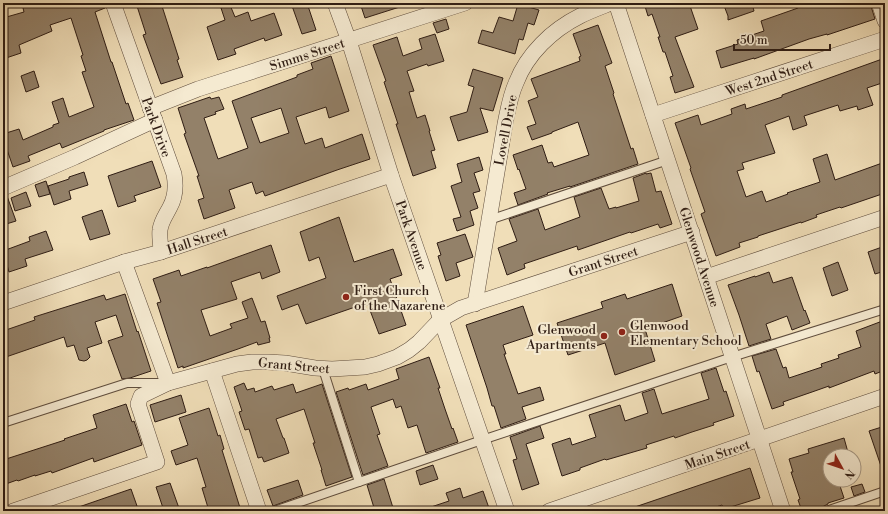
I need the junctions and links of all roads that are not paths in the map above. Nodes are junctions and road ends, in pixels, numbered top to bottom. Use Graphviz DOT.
graph roads {
  1 [pos="113,3"];
  2 [pos="335,3"];
  3 [pos="465,3"];
  4 [pos="611,3"];
  5 [pos="616,3"];
  6 [pos="879,3"];
  7 [pos="885,21"];
  8 [pos="885,39"];
  9 [pos="348,40"];
  10 [pos="153,114"];
  11 [pos="653,115"];
  12 [pos="668,160"];
  13 [pos="391,175"];
  14 [pos="3,188"];
  15 [pos="885,217"];
  16 [pos="489,220"];
  17 [pos="692,232"];
  18 [pos="161,252"];
  19 [pos="124,262"];
  20 [pos="706,277"];
  21 [pos="3,303"];
  22 [pos="475,304"];
  23 [pos="885,309"];
  24 [pos="440,320"];
  25 [pos="732,357"];
  26 [pos="323,369"];
  27 [pos="212,371"];
  28 [pos="168,383"];
  29 [pos="885,396"];
  30 [pos="3,423"];
  31 [pos="759,439"];
  32 [pos="482,440"];
  33 [pos="359,482"];
  34 [pos="885,490"];
  35 [pos="13,511"];
  36 [pos="259,511"];
  37 [pos="274,511"];
  38 [pos="507,511"];
  39 [pos="549,511"];
  40 [pos="783,511"];
  41 [pos="826,511"];
  1 -- 10 [label="street, Park Drive"];
  2 -- 9 [label="street, Park Avenue"];
  3 -- 9 [label="street, Simms Street"];
  4 -- 16 [label="street, Lovell Drive"];
  5 -- 11 [label="street, Glenwood Avenue"];
  6 -- 7 [label="street"];
  8 -- 11 [label="street, West 2nd Street"];
  9 -- 10 [label="street, Simms Street"];
  9 -- 13 [label="street, Park Avenue"];
  10 -- 14 [label="street, Simms Street"];
  10 -- 18 [label="street, Park Drive"];
  11 -- 12 [label="street, Glenwood Avenue"];
  12 -- 16 [label="lane"];
  12 -- 17 [label="street, Glenwood Avenue"];
  13 -- 18 [label="street, Hall Street"];
  13 -- 24 [label="street, Park Avenue"];
  15 -- 20 [label="street"];
  16 -- 22 [label="street, Lovell Drive"];
  17 -- 20 [label="street, Glenwood Avenue"];
  17 -- 22 [label="street, Grant Street"];
  18 -- 19 [label="street, Hall Street"];
  19 -- 21 [label="street, Hall Street"];
  19 -- 28 [label="street"];
  20 -- 25 [label="street, Glenwood Avenue"];
  22 -- 24 [label="street, Grant Street"];
  23 -- 25 [label="lane"];
  24 -- 26 [label="street, Grant Street"];
  24 -- 32 [label="street, Park Avenue"];
  25 -- 31 [label="street, Glenwood Avenue"];
  25 -- 32 [label="lane"];
  26 -- 27 [label="street, Grant Street"];
  26 -- 33 [label="lane"];
  27 -- 28 [label="street, Grant Street"];
  27 -- 36 [label="street"];
  28 -- 30 [label="lane"];
  28 -- 35 [label="street, Grant Street"];
  29 -- 31 [label="street, Main Street"];
  31 -- 39 [label="street, Main Street"];
  31 -- 40 [label="street, Glenwood Avenue"];
  32 -- 33 [label="lane"];
  32 -- 38 [label="street, Park Avenue"];
  33 -- 37 [label="lane"];
  34 -- 41 [label="lane"];
}
